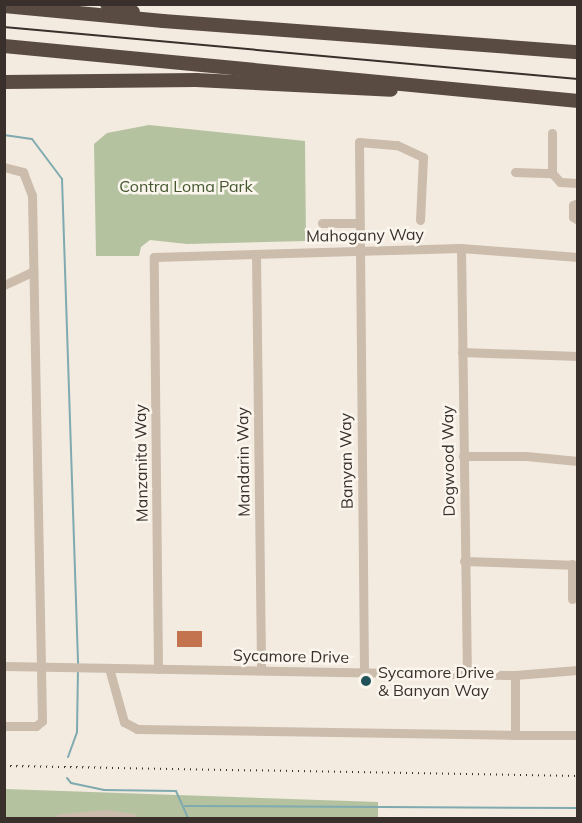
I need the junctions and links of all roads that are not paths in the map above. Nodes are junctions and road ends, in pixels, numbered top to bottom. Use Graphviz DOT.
graph roads {
  1 [pos="107,4"];
  2 [pos="4,6"];
  3 [pos="163,21"];
  4 [pos="4,46"];
  5 [pos="578,52"];
  6 [pos="4,82"];
  7 [pos="469,89"];
  8 [pos="578,101"];
  9 [pos="552,134"];
  10 [pos="4,167"];
  11 [pos="515,172"];
  12 [pos="552,173"];
  13 [pos="578,183"];
  14 [pos="578,203"];
  15 [pos="420,220"];
  16 [pos="578,220"];
  17 [pos="358,222"];
  18 [pos="322,223"];
  19 [pos="461,248"];
  20 [pos="358,249"];
  21 [pos="256,254"];
  22 [pos="154,257"];
  23 [pos="578,257"];
  24 [pos="32,272"];
  25 [pos="4,285"];
  26 [pos="462,352"];
  27 [pos="578,356"];
  28 [pos="464,456"];
  29 [pos="578,461"];
  30 [pos="464,561"];
  31 [pos="575,565"];
  32 [pos="572,599"];
  33 [pos="4,666"];
  34 [pos="40,667"];
  35 [pos="109,668"];
  36 [pos="158,669"];
  37 [pos="261,670"];
  38 [pos="578,670"];
  39 [pos="363,672"];
  40 [pos="467,674"];
  41 [pos="515,675"];
  42 [pos="4,726"];
  43 [pos="515,735"];
  44 [pos="578,735"];
  45 [pos="60,819"];
  46 [pos="133,819"];
  1 -- 3 [label="highway"];
  2 -- 3 [label="highway"];
  3 -- 5 [label="highway"];
  4 -- 7 [label="highway"];
  6 -- 7 [label="highway"];
  7 -- 8 [label="highway"];
  9 -- 12 [label="street"];
  10 -- 24 [label="street"];
  11 -- 12 [label="street"];
  12 -- 13 [label="street"];
  14 -- 16 [label="street"];
  15 -- 17 [label="street, Banyan Way"];
  17 -- 18 [label="street"];
  17 -- 20 [label="street, Banyan Way"];
  19 -- 20 [label="street, Mahogany Way"];
  19 -- 23 [label="street, Mahogany Way"];
  19 -- 26 [label="street, Dogwood Way"];
  20 -- 21 [label="street, Mahogany Way"];
  20 -- 39 [label="street, Banyan Way"];
  21 -- 22 [label="street, Mahogany Way"];
  21 -- 37 [label="street, Mandarin Way"];
  22 -- 36 [label="street, Manzanita Way"];
  24 -- 25 [label="street"];
  24 -- 34 [label="street"];
  26 -- 27 [label="street"];
  26 -- 28 [label="street, Dogwood Way"];
  28 -- 29 [label="street"];
  28 -- 30 [label="street, Dogwood Way"];
  30 -- 31 [label="street"];
  30 -- 40 [label="street, Dogwood Way"];
  31 -- 32 [label="street"];
  33 -- 34 [label="street, Sycamore Drive"];
  34 -- 35 [label="street, Sycamore Drive"];
  34 -- 42 [label="street"];
  35 -- 36 [label="street, Sycamore Drive"];
  35 -- 43 [label="street"];
  36 -- 37 [label="street, Sycamore Drive"];
  37 -- 39 [label="street, Sycamore Drive"];
  38 -- 41 [label="street, Sycamore Drive"];
  39 -- 40 [label="street, Sycamore Drive"];
  40 -- 41 [label="street, Sycamore Drive"];
  41 -- 43 [label="street"];
  43 -- 44 [label="street"];
  45 -- 46 [label="street"];
}
